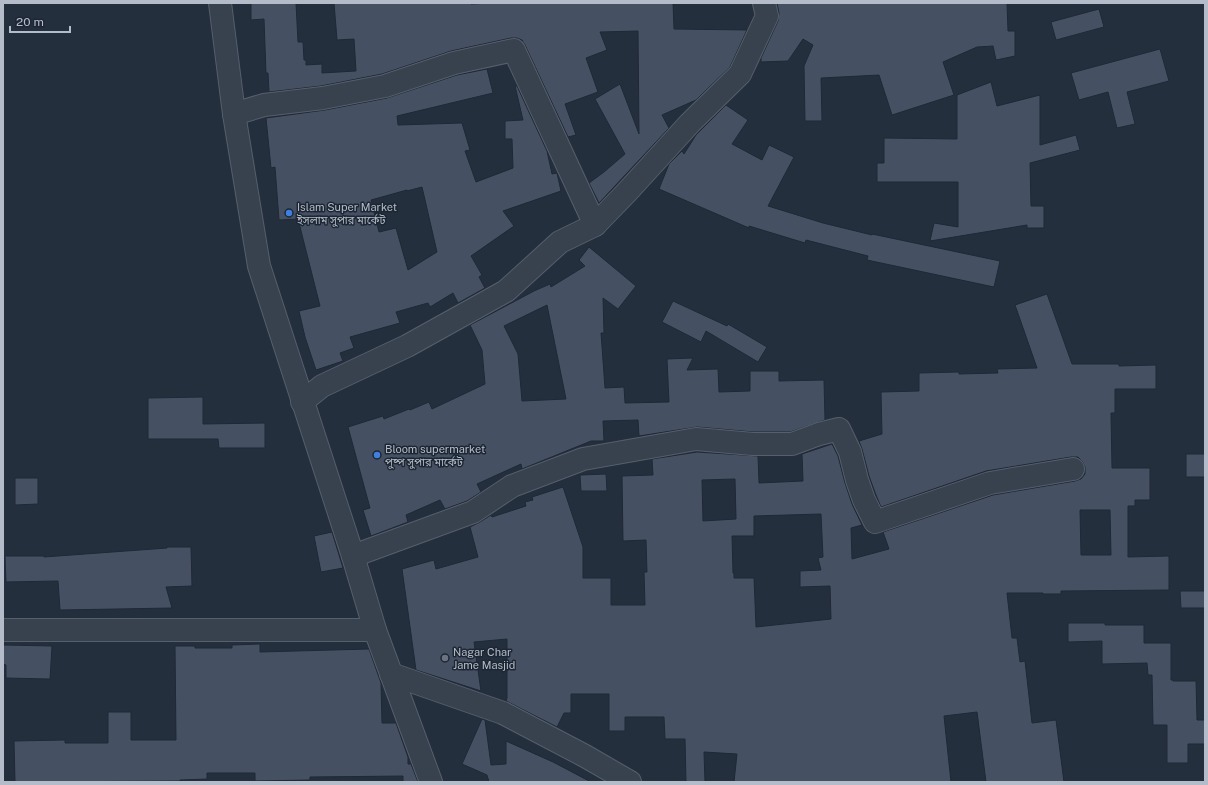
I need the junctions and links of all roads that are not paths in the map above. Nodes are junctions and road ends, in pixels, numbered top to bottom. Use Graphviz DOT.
graph roads {
  1 [pos="220,3"];
  2 [pos="764,3"];
  3 [pos="234,114"];
  4 [pos="595,225"];
  5 [pos="302,402"];
  6 [pos="1073,469"];
  7 [pos="353,556"];
  8 [pos="3,630"];
  9 [pos="375,630"];
  10 [pos="391,674"];
  11 [pos="431,782"];
  12 [pos="630,782"];
  1 -- 3 [label="street"];
  2 -- 4 [label="street"];
  3 -- 4 [label="street"];
  3 -- 5 [label="street"];
  4 -- 5 [label="street"];
  5 -- 7 [label="street"];
  6 -- 7 [label="street"];
  7 -- 9 [label="street"];
  8 -- 9 [label="street"];
  9 -- 10 [label="street"];
  10 -- 11 [label="street"];
  10 -- 12 [label="street"];
}
